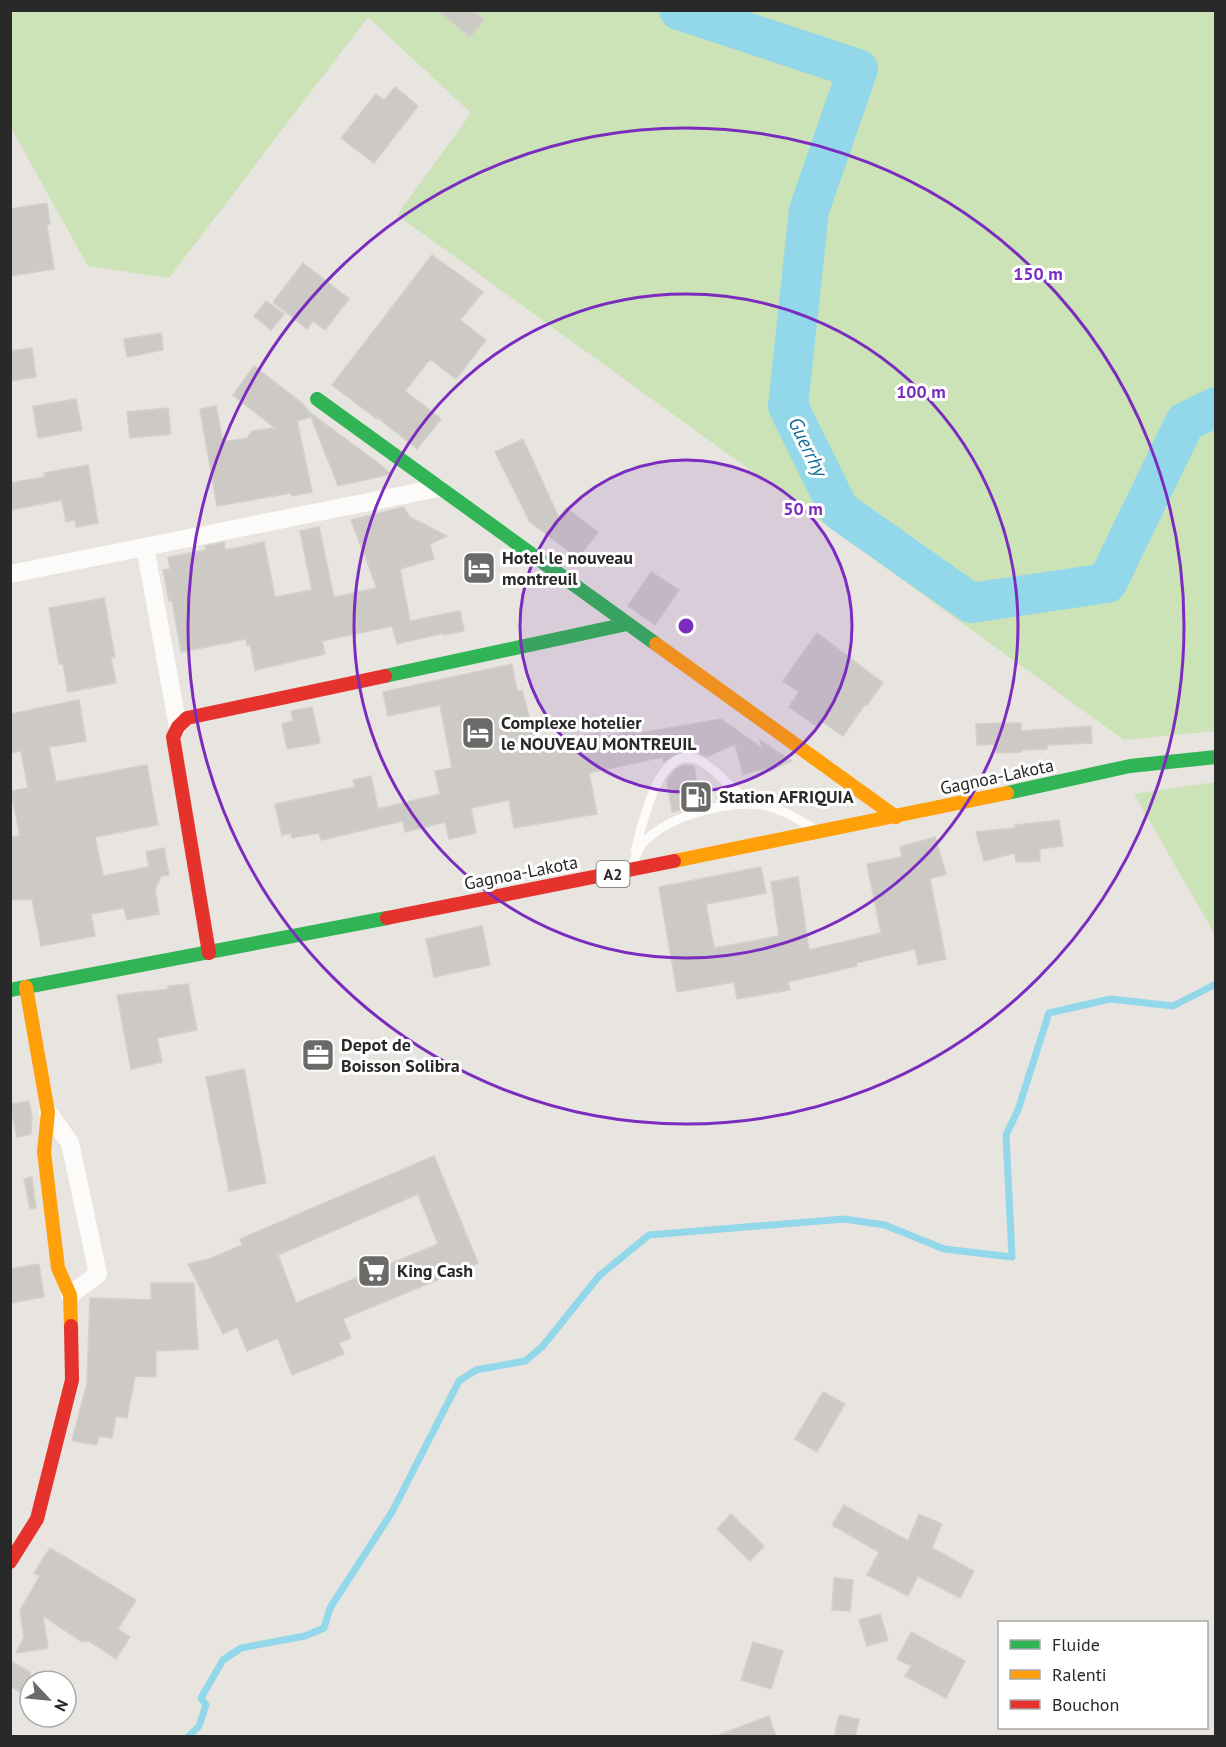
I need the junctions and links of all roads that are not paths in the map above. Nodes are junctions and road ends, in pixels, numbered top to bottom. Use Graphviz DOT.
graph roads {
  1 [pos="317,399"];
  2 [pos="438,488"];
  3 [pos="145,547"];
  4 [pos="10,574"];
  5 [pos="627,624"];
  6 [pos="178,727"];
  7 [pos="1215,758"];
  8 [pos="760,805"];
  9 [pos="896,817"];
  10 [pos="821,832"];
  11 [pos="630,870"];
  12 [pos="209,953"];
  13 [pos="26,987"];
  14 [pos="10,990"];
  15 [pos="48,1112"];
  16 [pos="70,1295"];
  17 [pos="10,1562"];
  1 -- 2 [label="street"];
  2 -- 3 [label="street"];
  2 -- 5 [label="street"];
  3 -- 4 [label="street"];
  3 -- 6 [label="street"];
  5 -- 6 [label="street"];
  5 -- 9 [label="street"];
  6 -- 12 [label="street"];
  7 -- 9 [label="street, Gagnoa-Lakota / A2"];
  8 -- 10 [label="lane"];
  8 -- 11 [label="lane"];
  8 -- 11 [label="lane"];
  9 -- 10 [label="street, Gagnoa-Lakota / A2"];
  10 -- 11 [label="street, Gagnoa-Lakota / A2"];
  11 -- 12 [label="street, Gagnoa-Lakota / A2"];
  12 -- 13 [label="street, Gagnoa-Lakota / A2"];
  13 -- 14 [label="street, Gagnoa-Lakota / A2"];
  13 -- 15 [label="street"];
  15 -- 16 [label="street"];
  15 -- 16 [label="street"];
  16 -- 17 [label="street"];
}
